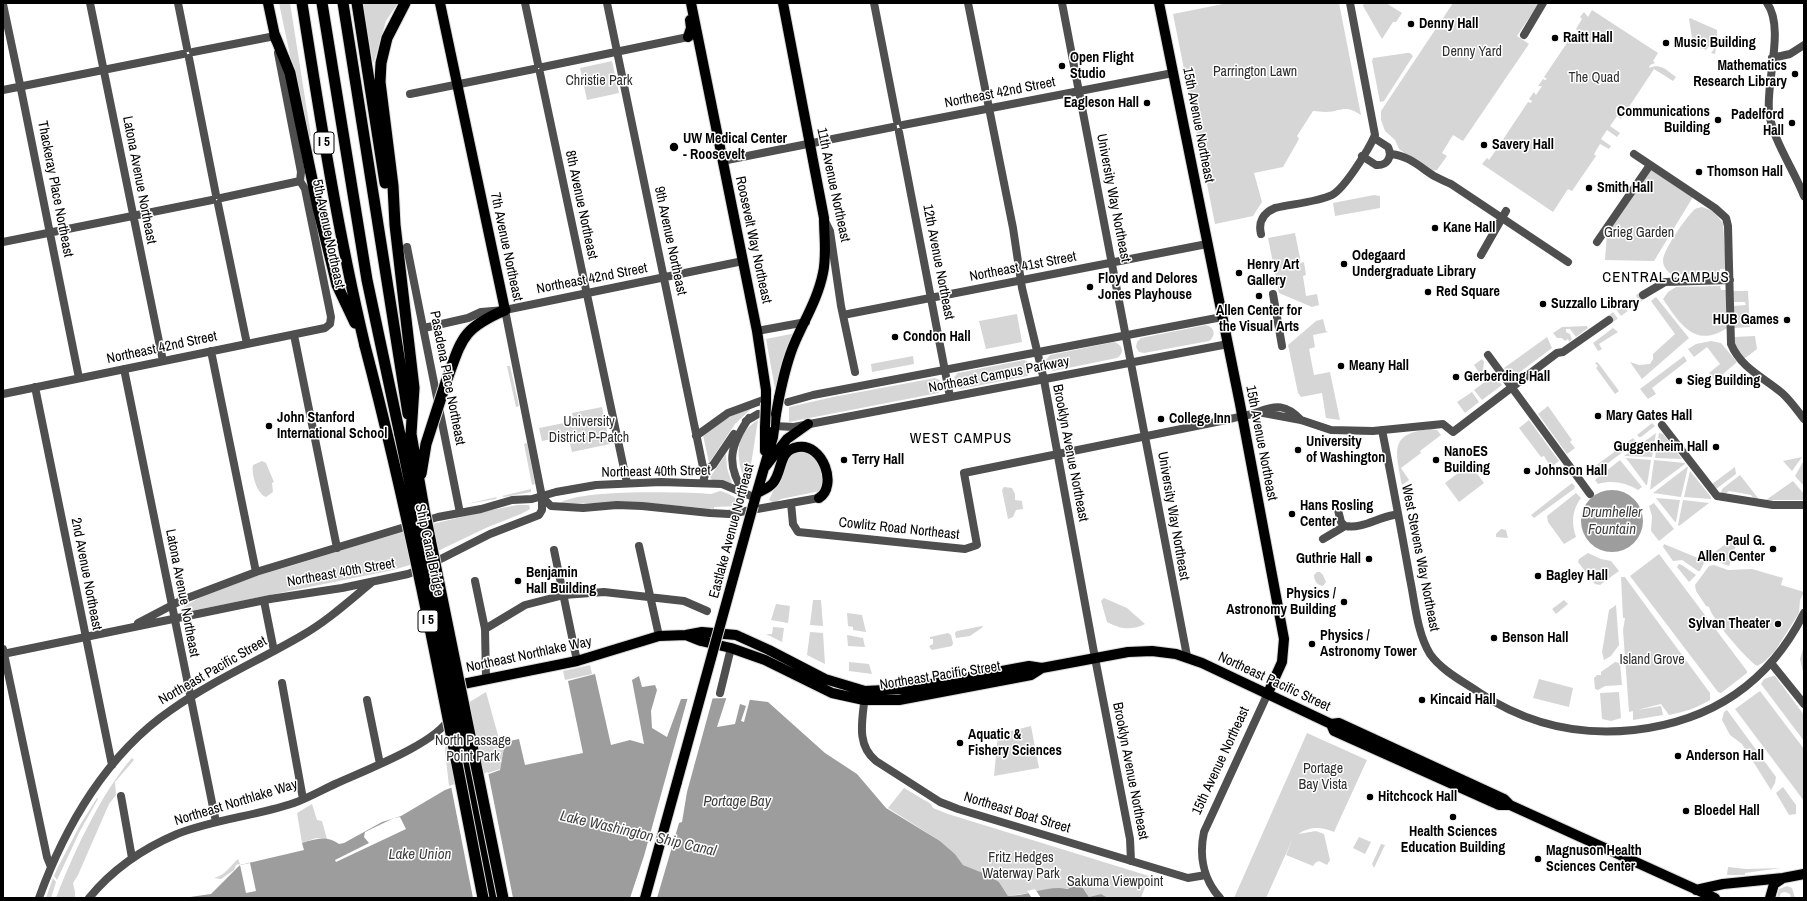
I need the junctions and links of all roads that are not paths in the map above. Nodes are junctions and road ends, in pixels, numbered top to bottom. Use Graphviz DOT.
graph roads {
  1 [pos="90,3"];
  2 [pos="178,3"];
  3 [pos="268,3"];
  4 [pos="302,3"];
  5 [pos="322,3"];
  6 [pos="343,3"];
  7 [pos="357,3"];
  8 [pos="405,3"];
  9 [pos="440,3"];
  10 [pos="525,3"];
  11 [pos="606,3"];
  12 [pos="691,3"];
  13 [pos="782,3"];
  14 [pos="874,3"];
  15 [pos="968,3"];
  16 [pos="1062,3"];
  17 [pos="1159,3"];
  18 [pos="1350,3"];
  19 [pos="1543,3"];
  20 [pos="1768,3"];
  21 [pos="3,4"];
  22 [pos="1524,35"];
  23 [pos="275,36"];
  24 [pos="693,36"];
  25 [pos="1804,45"];
  26 [pos="617,52"];
  27 [pos="188,53"];
  28 [pos="1772,58"];
  29 [pos="538,68"];
  30 [pos="104,70"];
  31 [pos="1173,73"];
  32 [pos="457,85"];
  33 [pos="21,87"];
  34 [pos="3,90"];
  35 [pos="1079,90"];
  36 [pos="410,94"];
  37 [pos="989,108"];
  38 [pos="898,126"];
  39 [pos="1374,138"];
  40 [pos="809,144"];
  41 [pos="1390,154"];
  42 [pos="1634,154"];
  43 [pos="1362,156"];
  44 [pos="722,160"];
  45 [pos="1650,165"];
  46 [pos="300,182"];
  47 [pos="1804,196"];
  48 [pos="217,199"];
  49 [pos="1504,215"];
  50 [pos="134,216"];
  51 [pos="824,218"];
  52 [pos="395,224"];
  53 [pos="50,232"];
  54 [pos="1261,234"];
  55 [pos="3,242"];
  56 [pos="1597,242"];
  57 [pos="1207,244"];
  58 [pos="407,247"];
  59 [pos="1481,255"];
  60 [pos="743,262"];
  61 [pos="1568,262"];
  62 [pos="1112,263"];
  63 [pos="664,277"];
  64 [pos="1021,280"];
  65 [pos="1730,280"];
  66 [pos="586,293"];
  67 [pos="1273,294"];
  68 [pos="1644,295"];
  69 [pos="932,298"];
  70 [pos="505,310"];
  71 [pos="843,315"];
  72 [pos="1222,317"];
  73 [pos="1609,320"];
  74 [pos="806,322"];
  75 [pos="327,327"];
  76 [pos="424,328"];
  77 [pos="758,330"];
  78 [pos="294,335"];
  79 [pos="1126,336"];
  80 [pos="247,344"];
  81 [pos="1228,344"];
  82 [pos="365,346"];
  83 [pos="1282,346"];
  84 [pos="211,351"];
  85 [pos="1037,353"];
  86 [pos="1488,355"];
  87 [pos="163,361"];
  88 [pos="1132,364"];
  89 [pos="124,369"];
  90 [pos="945,370"];
  91 [pos="855,372"];
  92 [pos="79,378"];
  93 [pos="1044,380"];
  94 [pos="35,387"];
  95 [pos="1512,387"];
  96 [pos="3,394"];
  97 [pos="950,397"];
  98 [pos="783,400"];
  99 [pos="766,401"];
  100 [pos="758,414"];
  101 [pos="1242,416"];
  102 [pos="749,418"];
  103 [pos="1804,419"];
  104 [pos="808,424"];
  105 [pos="1662,425"];
  106 [pos="770,426"];
  107 [pos="1382,430"];
  108 [pos="405,435"];
  109 [pos="696,436"];
  110 [pos="1145,436"];
  111 [pos="1057,453"];
  112 [pos="764,465"];
  113 [pos="706,470"];
  114 [pos="627,483"];
  115 [pos="703,483"];
  116 [pos="1590,494"];
  117 [pos="746,495"];
  118 [pos="542,497"];
  119 [pos="819,498"];
  120 [pos="755,499"];
  121 [pos="791,503"];
  122 [pos="1804,505"];
  123 [pos="1337,506"];
  124 [pos="460,513"];
  125 [pos="1394,515"];
  126 [pos="1344,526"];
  127 [pos="1323,539"];
  128 [pos="639,546"];
  129 [pos="424,547"];
  130 [pos="337,548"];
  131 [pos="554,550"];
  132 [pos="421,569"];
  133 [pos="256,572"];
  134 [pos="373,581"];
  135 [pos="475,581"];
  136 [pos="564,595"];
  137 [pos="651,598"];
  138 [pos="264,601"];
  139 [pos="172,605"];
  140 [pos="707,611"];
  141 [pos="1804,613"];
  142 [pos="174,619"];
  143 [pos="485,629"];
  144 [pos="118,630"];
  145 [pos="686,635"];
  146 [pos="736,635"];
  147 [pos="659,636"];
  148 [pos="86,637"];
  149 [pos="731,648"];
  150 [pos="274,651"];
  151 [pos="3,652"];
  152 [pos="1187,656"];
  153 [pos="1095,658"];
  154 [pos="577,661"];
  155 [pos="1771,663"];
  156 [pos="443,672"];
  157 [pos="482,680"];
  158 [pos="282,683"];
  159 [pos="446,688"];
  160 [pos="720,693"];
  161 [pos="1268,693"];
  162 [pos="865,696"];
  163 [pos="190,698"];
  164 [pos="367,700"];
  165 [pos="1804,704"];
  166 [pos="450,705"];
  167 [pos="380,764"];
  168 [pos="112,765"];
  169 [pos="121,796"];
  170 [pos="303,799"];
  171 [pos="216,822"];
  172 [pos="132,858"];
  173 [pos="1131,861"];
  174 [pos="51,867"];
  175 [pos="1804,874"];
  176 [pos="1206,875"];
  177 [pos="1783,878"];
  178 [pos="1696,890"];
  179 [pos="39,898"];
  180 [pos="90,898"];
  181 [pos="483,898"];
  182 [pos="494,898"];
  183 [pos="504,898"];
  184 [pos="645,898"];
  185 [pos="1220,898"];
  186 [pos="1715,898"];
  187 [pos="1770,898"];
  1 -- 30 [label="street, Latona Avenue Northeast"];
  2 -- 27 [label="street"];
  3 -- 23 [label="main road, 5th Avenue Northeast"];
  4 -- 82 [label="highway, Ship Canal Bridge / I 5"];
  5 -- 108 [label="highway"];
  6 -- 108 [label="highway, I 5"];
  7 -- 52 [label="highway"];
  8 -- 52 [label="highway"];
  9 -- 32 [label="main road, 7th Avenue Northeast"];
  10 -- 29 [label="street, 8th Avenue Northeast"];
  11 -- 26 [label="street, 9th Avenue Northeast"];
  12 -- 24 [label="main road, Roosevelt Way Northeast"];
  13 -- 40 [label="main road, 11th Avenue Northeast"];
  14 -- 38 [label="street, 12th Avenue Northeast"];
  15 -- 37 [label="street, Brooklyn Avenue Northeast"];
  16 -- 35 [label="street, University Way Northeast"];
  17 -- 31 [label="main road, 15th Avenue Northeast"];
  18 -- 39 [label="street"];
  19 -- 22 [label="street"];
  20 -- 28 [label="street"];
  21 -- 33 [label="street, Thackeray Place Northeast"];
  23 -- 27 [label="street"];
  23 -- 46 [label="street, 5th Avenue Northeast"];
  23 -- 82 [label="highway"];
  24 -- 26 [label="street"];
  24 -- 44 [label="main road, Roosevelt Way Northeast"];
  25 -- 28 [label="street"];
  26 -- 29 [label="street"];
  26 -- 63 [label="street, 9th Avenue Northeast"];
  27 -- 30 [label="street"];
  27 -- 48 [label="street"];
  28 -- 47 [label="street"];
  29 -- 32 [label="street"];
  29 -- 66 [label="street, 8th Avenue Northeast"];
  30 -- 33 [label="street"];
  30 -- 50 [label="street, Latona Avenue Northeast"];
  31 -- 35 [label="street, Northeast 42nd Street"];
  31 -- 57 [label="main road, 15th Avenue Northeast"];
  32 -- 36 [label="street"];
  32 -- 70 [label="main road, 7th Avenue Northeast"];
  33 -- 34 [label="street"];
  33 -- 53 [label="street, Thackeray Place Northeast"];
  35 -- 37 [label="street, Northeast 42nd Street"];
  35 -- 62 [label="street, University Way Northeast"];
  37 -- 38 [label="street, Northeast 42nd Street"];
  37 -- 64 [label="street, Brooklyn Avenue Northeast"];
  38 -- 40 [label="street, Northeast 42nd Street"];
  38 -- 69 [label="street, 12th Avenue Northeast"];
  39 -- 41 [label="street"];
  39 -- 43 [label="street"];
  40 -- 44 [label="street, Northeast 42nd Street"];
  40 -- 51 [label="main road, 11th Avenue Northeast"];
  41 -- 43 [label="street"];
  41 -- 49 [label="street"];
  42 -- 45 [label="street"];
  43 -- 54 [label="street"];
  44 -- 60 [label="main road, Roosevelt Way Northeast"];
  45 -- 56 [label="street"];
  45 -- 65 [label="street"];
  46 -- 48 [label="street"];
  46 -- 75 [label="street, 5th Avenue Northeast"];
  48 -- 50 [label="street"];
  48 -- 80 [label="street"];
  49 -- 59 [label="street"];
  49 -- 61 [label="street"];
  50 -- 53 [label="street"];
  50 -- 87 [label="street, Latona Avenue Northeast"];
  51 -- 71 [label="street, 11th Avenue Northeast"];
  51 -- 74 [label="main road"];
  52 -- 108 [label="highway"];
  53 -- 55 [label="street"];
  53 -- 92 [label="street, Thackeray Place Northeast"];
  57 -- 62 [label="street, Northeast 41st Street"];
  57 -- 72 [label="main road, 15th Avenue Northeast"];
  58 -- 76 [label="street, Pasadena Place Northeast"];
  60 -- 63 [label="street, Northeast 42nd Street"];
  60 -- 77 [label="main road, Roosevelt Way Northeast"];
  62 -- 64 [label="street, Northeast 41st Street"];
  62 -- 79 [label="street, University Way Northeast"];
  63 -- 66 [label="street, Northeast 42nd Street"];
  63 -- 109 [label="street, 9th Avenue Northeast"];
  64 -- 69 [label="street, Northeast 41st Street"];
  64 -- 85 [label="street, Brooklyn Avenue Northeast"];
  65 -- 68 [label="street"];
  65 -- 103 [label="street"];
  66 -- 70 [label="street, Northeast 42nd Street"];
  66 -- 114 [label="street, 8th Avenue Northeast"];
  67 -- 83 [label="street"];
  69 -- 71 [label="street, Northeast 41st Street"];
  69 -- 90 [label="street, 12th Avenue Northeast"];
  70 -- 76 [label="street, Northeast 42nd Street"];
  70 -- 118 [label="street, 7th Avenue Northeast"];
  70 -- 129 [label="highway, bridge"];
  71 -- 91 [label="street, 11th Avenue Northeast"];
  72 -- 79 [label="street, Northeast Campus Parkway"];
  72 -- 81 [label="main road, 15th Avenue Northeast"];
  73 -- 95 [label="street"];
  74 -- 77 [label="street"];
  74 -- 98 [label="main road"];
  75 -- 78 [label="street, Northeast 42nd Street"];
  76 -- 124 [label="street, Pasadena Place Northeast"];
  77 -- 99 [label="main road, Roosevelt Way Northeast"];
  78 -- 80 [label="street, Northeast 42nd Street"];
  78 -- 130 [label="street"];
  79 -- 85 [label="street, Northeast Campus Parkway"];
  79 -- 88 [label="street, University Way Northeast"];
  80 -- 84 [label="street, Northeast 42nd Street"];
  81 -- 88 [label="street, Northeast Campus Parkway"];
  81 -- 101 [label="main road, 15th Avenue Northeast"];
  82 -- 181 [label="highway, Ship Canal Bridge / I 5, bridge"];
  84 -- 87 [label="street, Northeast 42nd Street"];
  84 -- 133 [label="street"];
  85 -- 90 [label="street, Northeast Campus Parkway"];
  85 -- 93 [label="street, Brooklyn Avenue Northeast"];
  86 -- 95 [label="street"];
  87 -- 89 [label="street, Northeast 42nd Street"];
  88 -- 93 [label="street, Northeast Campus Parkway"];
  88 -- 110 [label="street, University Way Northeast"];
  89 -- 92 [label="street, Northeast 42nd Street"];
  89 -- 139 [label="street, Latona Avenue Northeast"];
  90 -- 97 [label="street, 12th Avenue Northeast"];
  90 -- 98 [label="street, Northeast Campus Parkway"];
  92 -- 94 [label="street, Northeast 42nd Street"];
  93 -- 97 [label="street, Northeast Campus Parkway"];
  93 -- 111 [label="street, Brooklyn Avenue Northeast"];
  94 -- 96 [label="street, Northeast 42nd Street"];
  94 -- 148 [label="street, 2nd Avenue Northeast"];
  95 -- 107 [label="street"];
  95 -- 116 [label="street"];
  97 -- 104 [label="street, Northeast Campus Parkway"];
  98 -- 106 [label="main road, bridge"];
  99 -- 106 [label="main road, Roosevelt Way Northeast"];
  99 -- 109 [label="street"];
  100 -- 102 [label="street"];
  101 -- 107 [label="street"];
  101 -- 110 [label="street"];
  101 -- 161 [label="main road, 15th Avenue Northeast"];
  102 -- 113 [label="street"];
  102 -- 117 [label="street"];
  104 -- 106 [label="street, Northeast Campus Parkway"];
  104 -- 112 [label="main road"];
  105 -- 122 [label="street"];
  106 -- 112 [label="main road"];
  107 -- 155 [label="street, West Stevens Way Northeast"];
  108 -- 129 [label="highway, Ship Canal Bridge, bridge"];
  108 -- 183 [label="highway, Ship Canal Bridge / I 5, bridge"];
  109 -- 113 [label="street, 9th Avenue Northeast"];
  110 -- 111 [label="street"];
  110 -- 152 [label="street, University Way Northeast"];
  111 -- 121 [label="street, Cowlitz Road Northeast"];
  111 -- 153 [label="street, Brooklyn Avenue Northeast"];
  112 -- 120 [label="main road, Eastlake Avenue Northeast"];
  113 -- 115 [label="street"];
  114 -- 115 [label="street, Northeast 40th Street"];
  114 -- 118 [label="street, Northeast 40th Street"];
  115 -- 117 [label="street, Northeast 40th Street"];
  117 -- 120 [label="street, Northeast 40th Street"];
  118 -- 121 [label="street"];
  118 -- 124 [label="street, Northeast 40th Street"];
  118 -- 132 [label="street, Northeast 40th Street"];
  119 -- 120 [label="main road"];
  119 -- 121 [label="street"];
  120 -- 184 [label="main road, Eastlake Avenue Northeast, bridge"];
  123 -- 126 [label="street"];
  124 -- 130 [label="street, Northeast 40th Street"];
  125 -- 126 [label="street"];
  126 -- 127 [label="street"];
  128 -- 137 [label="street"];
  129 -- 182 [label="highway, Ship Canal Bridge, bridge"];
  130 -- 133 [label="street, Northeast 40th Street"];
  131 -- 136 [label="street"];
  132 -- 134 [label="street, Northeast 40th Street"];
  132 -- 156 [label="main road"];
  133 -- 139 [label="street, Northeast 40th Street"];
  134 -- 138 [label="street, Northeast 40th Street"];
  134 -- 150 [label="street, Northeast Pacific Street"];
  135 -- 143 [label="street"];
  136 -- 137 [label="street"];
  136 -- 143 [label="street"];
  136 -- 154 [label="street"];
  137 -- 140 [label="street"];
  137 -- 147 [label="street"];
  138 -- 142 [label="street, Northeast 40th Street"];
  138 -- 150 [label="street"];
  139 -- 142 [label="street, Latona Avenue Northeast"];
  139 -- 144 [label="street, Northeast 40th Street"];
  141 -- 155 [label="street, West Stevens Way Northeast"];
  142 -- 144 [label="street, Northeast 40th Street"];
  142 -- 163 [label="street, Latona Avenue Northeast"];
  143 -- 157 [label="street"];
  144 -- 148 [label="street, Northeast 40th Street"];
  145 -- 146 [label="main road, Northeast Northlake Way"];
  145 -- 147 [label="main road, Northeast Northlake Way"];
  145 -- 149 [label="main road, Northeast Northlake Way"];
  146 -- 162 [label="main road, Northeast Pacific Street"];
  147 -- 154 [label="main road, Northeast Northlake Way"];
  148 -- 151 [label="street, Northeast 40th Street"];
  148 -- 168 [label="street, 2nd Avenue Northeast"];
  149 -- 160 [label="street"];
  149 -- 162 [label="main road, Northeast Pacific Street"];
  150 -- 163 [label="street, Northeast Pacific Street"];
  151 -- 174 [label="street"];
  152 -- 153 [label="main road, Northeast Pacific Street"];
  152 -- 161 [label="main road, Northeast Pacific Street"];
  153 -- 162 [label="main road, Northeast Pacific Street"];
  153 -- 173 [label="street, Brooklyn Avenue Northeast"];
  154 -- 157 [label="main road, Northeast Northlake Way"];
  155 -- 165 [label="street"];
  156 -- 157 [label="main road"];
  156 -- 159 [label="main road"];
  157 -- 159 [label="main road, Northeast Northlake Way"];
  157 -- 166 [label="main road"];
  158 -- 170 [label="street"];
  159 -- 166 [label="street"];
  161 -- 176 [label="street, 15th Avenue Northeast"];
  161 -- 178 [label="main road, Northeast Pacific Street"];
  162 -- 173 [label="street, Northeast Boat Street"];
  163 -- 168 [label="street, Northeast Pacific Street"];
  163 -- 171 [label="street, Latona Avenue Northeast"];
  164 -- 167 [label="street"];
  166 -- 167 [label="street, Northeast Northlake Way"];
  167 -- 170 [label="street, Northeast Northlake Way"];
  168 -- 174 [label="street, Northeast Pacific Street"];
  169 -- 172 [label="street"];
  170 -- 171 [label="street, Northeast Northlake Way"];
  171 -- 172 [label="street, Northeast Northlake Way"];
  172 -- 180 [label="street, Northeast Northlake Way"];
  173 -- 176 [label="street, Northeast Boat Street"];
  174 -- 179 [label="street, Northeast Pacific Street"];
  175 -- 177 [label="main road"];
  176 -- 185 [label="street"];
  177 -- 178 [label="main road"];
  177 -- 187 [label="main road"];
  178 -- 186 [label="main road, Northeast Pacific Street"];
}
